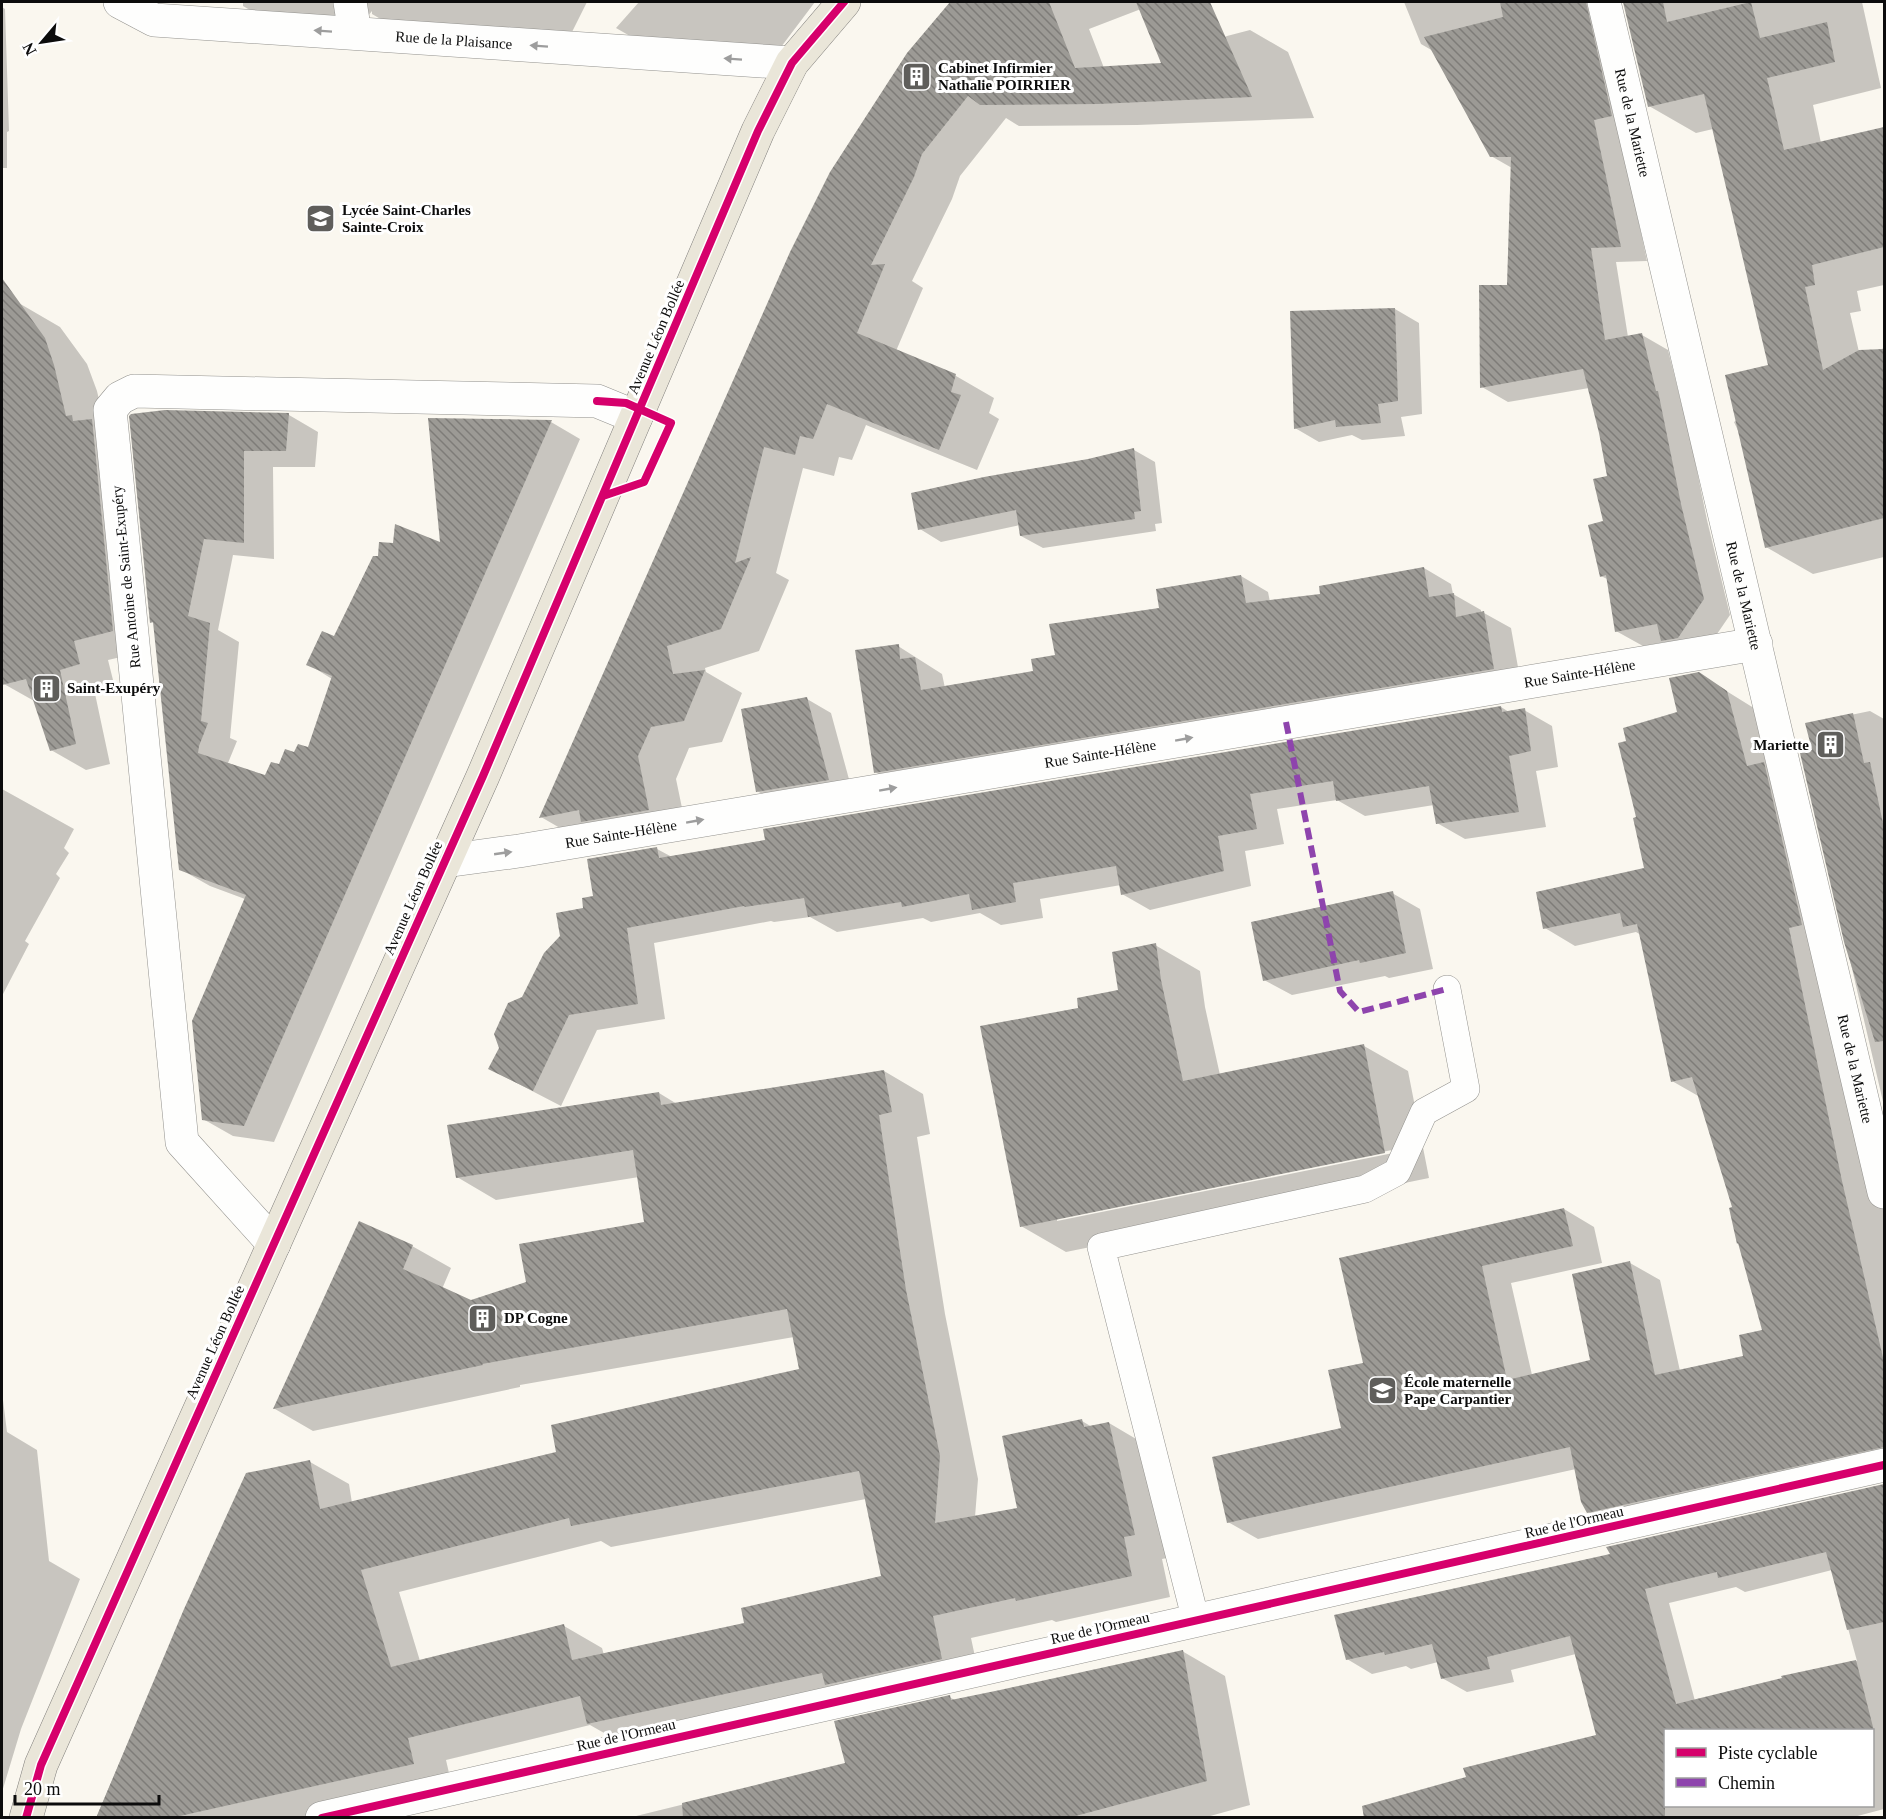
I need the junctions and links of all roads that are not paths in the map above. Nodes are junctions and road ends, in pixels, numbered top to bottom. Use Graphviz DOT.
graph roads {
  1 [pos="120,2"];
  2 [pos="350,2"];
  3 [pos="844,2"];
  4 [pos="1604,2"];
  5 [pos="355,33"];
  6 [pos="792,63"];
  7 [pos="636,417"];
  8 [pos="1756,644"];
  9 [pos="445,861"];
  10 [pos="1447,989"];
  11 [pos="1884,1191"];
  12 [pos="274,1244"];
  13 [pos="1884,1465"];
  14 [pos="1196,1621"];
  15 [pos="26,1818"];
  16 [pos="322,1818"];
  5 -- 1 [label="street, Rue de la Plaisance, one-way"];
  2 -- 5 [label="street"];
  3 -- 6 [label="main road, Avenue Léon Bollée"];
  4 -- 8 [label="street, Rue de la Mariette"];
  6 -- 5 [label="street, Rue de la Plaisance, one-way"];
  6 -- 7 [label="main road, Avenue Léon Bollée"];
  7 -- 9 [label="main road, Avenue Léon Bollée"];
  7 -- 12 [label="street, Rue Antoine de Saint-Exupéry"];
  9 -- 8 [label="street, Rue Sainte-Hélène, one-way"];
  8 -- 11 [label="street, Rue de la Mariette"];
  9 -- 12 [label="main road, Avenue Léon Bollée"];
  10 -- 14 [label="lane"];
  12 -- 15 [label="main road, Avenue Léon Bollée"];
  13 -- 14 [label="street, Rue de l'Ormeau"];
  14 -- 16 [label="street, Rue de l'Ormeau"];
}
